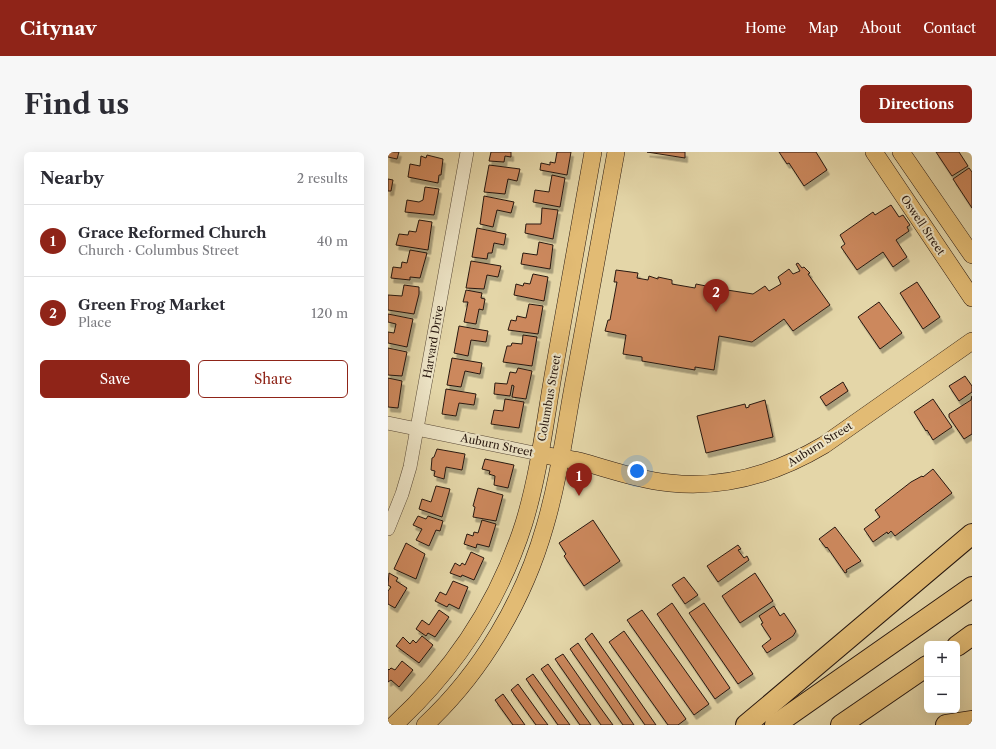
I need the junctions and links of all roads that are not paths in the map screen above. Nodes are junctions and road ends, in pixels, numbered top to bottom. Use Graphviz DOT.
graph roads {
  1 [pos="467,152"];
  2 [pos="593,152"];
  3 [pos="616,152"];
  4 [pos="874,152"];
  5 [pos="902,152"];
  6 [pos="972,256"];
  7 [pos="972,298"];
  8 [pos="972,341"];
  9 [pos="388,423"];
  10 [pos="418,428"];
  11 [pos="539,454"];
  12 [pos="560,459"];
  13 [pos="388,529"];
  14 [pos="972,534"];
  15 [pos="972,587"];
  16 [pos="972,635"];
  17 [pos="960,644"];
  18 [pos="924,668"];
  19 [pos="972,721"];
  20 [pos="394,725"];
  21 [pos="426,725"];
  22 [pos="746,725"];
  23 [pos="775,725"];
  24 [pos="841,725"];
  25 [pos="946,725"];
  1 -- 10 [label="street, Harvard Drive"];
  2 -- 11 [label="main road, Columbus Street"];
  3 -- 12 [label="main road, Columbus Street"];
  4 -- 7 [label="main road, Oswell Street"];
  5 -- 6 [label="main road"];
  8 -- 12 [label="main road, Auburn Street"];
  9 -- 10 [label="street, Auburn Street"];
  10 -- 11 [label="street, Auburn Street"];
  10 -- 13 [label="street, Harvard Drive"];
  11 -- 12 [label="main road, Auburn Street"];
  11 -- 20 [label="main road, Columbus Street"];
  12 -- 21 [label="main road, Columbus Street"];
  14 -- 22 [label="highway"];
  15 -- 23 [label="highway"];
  16 -- 17 [label="highway"];
  18 -- 24 [label="highway"];
  19 -- 25 [label="highway"];
}
